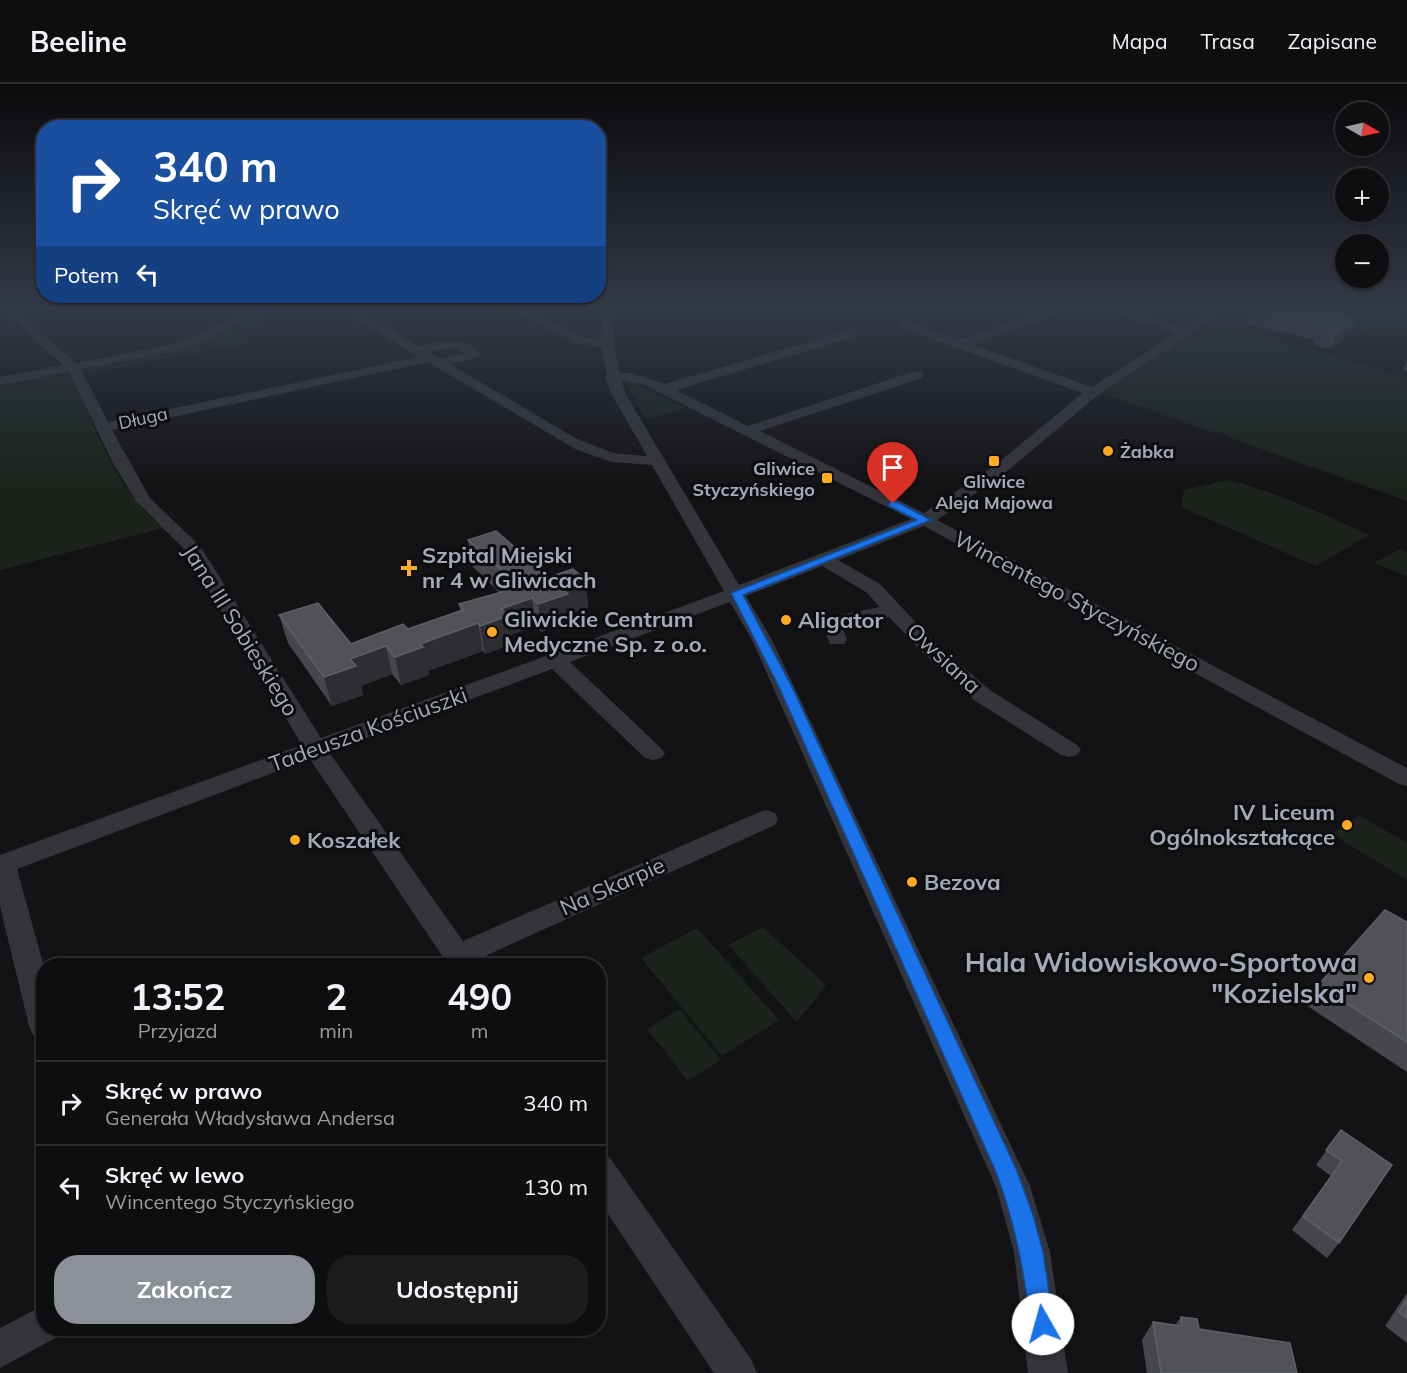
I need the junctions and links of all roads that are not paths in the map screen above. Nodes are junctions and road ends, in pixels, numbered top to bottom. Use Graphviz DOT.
graph roads {
  1 [pos="74,368"];
  2 [pos="378,368"];
  3 [pos="449,368"];
  4 [pos="610,368"];
  5 [pos="734,368"];
  6 [pos="1025,368"];
  7 [pos="1130,368"];
  8 [pos="917,375"];
  9 [pos="612,377"];
  10 [pos="0,381"];
  11 [pos="663,389"];
  12 [pos="1093,392"];
  13 [pos="103,427"];
  14 [pos="746,431"];
  15 [pos="658,460"];
  16 [pos="925,520"];
  17 [pos="825,560"];
  18 [pos="737,593"];
  19 [pos="894,610"];
  20 [pos="837,640"];
  21 [pos="555,660"];
  22 [pos="315,749"];
  23 [pos="1069,750"];
  24 [pos="653,753"];
  25 [pos="1407,778"];
  26 [pos="766,819"];
  27 [pos="1,865"];
  28 [pos="460,958"];
  29 [pos="468,958"];
  30 [pos="36,996"];
  31 [pos="606,1180"];
  32 [pos="36,1329"];
  33 [pos="0,1349"];
  34 [pos="737,1373"];
  35 [pos="1048,1373"];
  1 -- 10 [label="street"];
  1 -- 13 [label="street, Jana III Sobieskiego"];
  2 -- 13 [label="street, Długa"];
  3 -- 15 [label="street"];
  4 -- 9 [label="street"];
  5 -- 11 [label="street"];
  6 -- 12 [label="street"];
  7 -- 12 [label="street, Tadeusza Kościuszki"];
  8 -- 14 [label="street"];
  9 -- 11 [label="street, Wincentego Styczyńskiego"];
  9 -- 15 [label="street"];
  11 -- 14 [label="street, Wincentego Styczyńskiego"];
  12 -- 16 [label="street, Tadeusza Kościuszki"];
  13 -- 22 [label="street, Jana III Sobieskiego"];
  14 -- 16 [label="street, Wincentego Styczyńskiego"];
  15 -- 18 [label="street"];
  16 -- 17 [label="street, Tadeusza Kościuszki"];
  16 -- 25 [label="street, Wincentego Styczyńskiego"];
  17 -- 18 [label="street, Tadeusza Kościuszki"];
  17 -- 19 [label="street, Owsiana"];
  18 -- 21 [label="street, Tadeusza Kościuszki"];
  18 -- 35 [label="street"];
  19 -- 20 [label="street"];
  19 -- 23 [label="street, Owsiana"];
  21 -- 22 [label="street, Tadeusza Kościuszki"];
  21 -- 24 [label="street"];
  22 -- 27 [label="street, Tadeusza Kościuszki"];
  22 -- 28 [label="street, Jana III Sobieskiego"];
  26 -- 29 [label="street, Na Skarpie"];
  27 -- 30 [label="street"];
  31 -- 34 [label="street"];
  32 -- 33 [label="street"];
}
